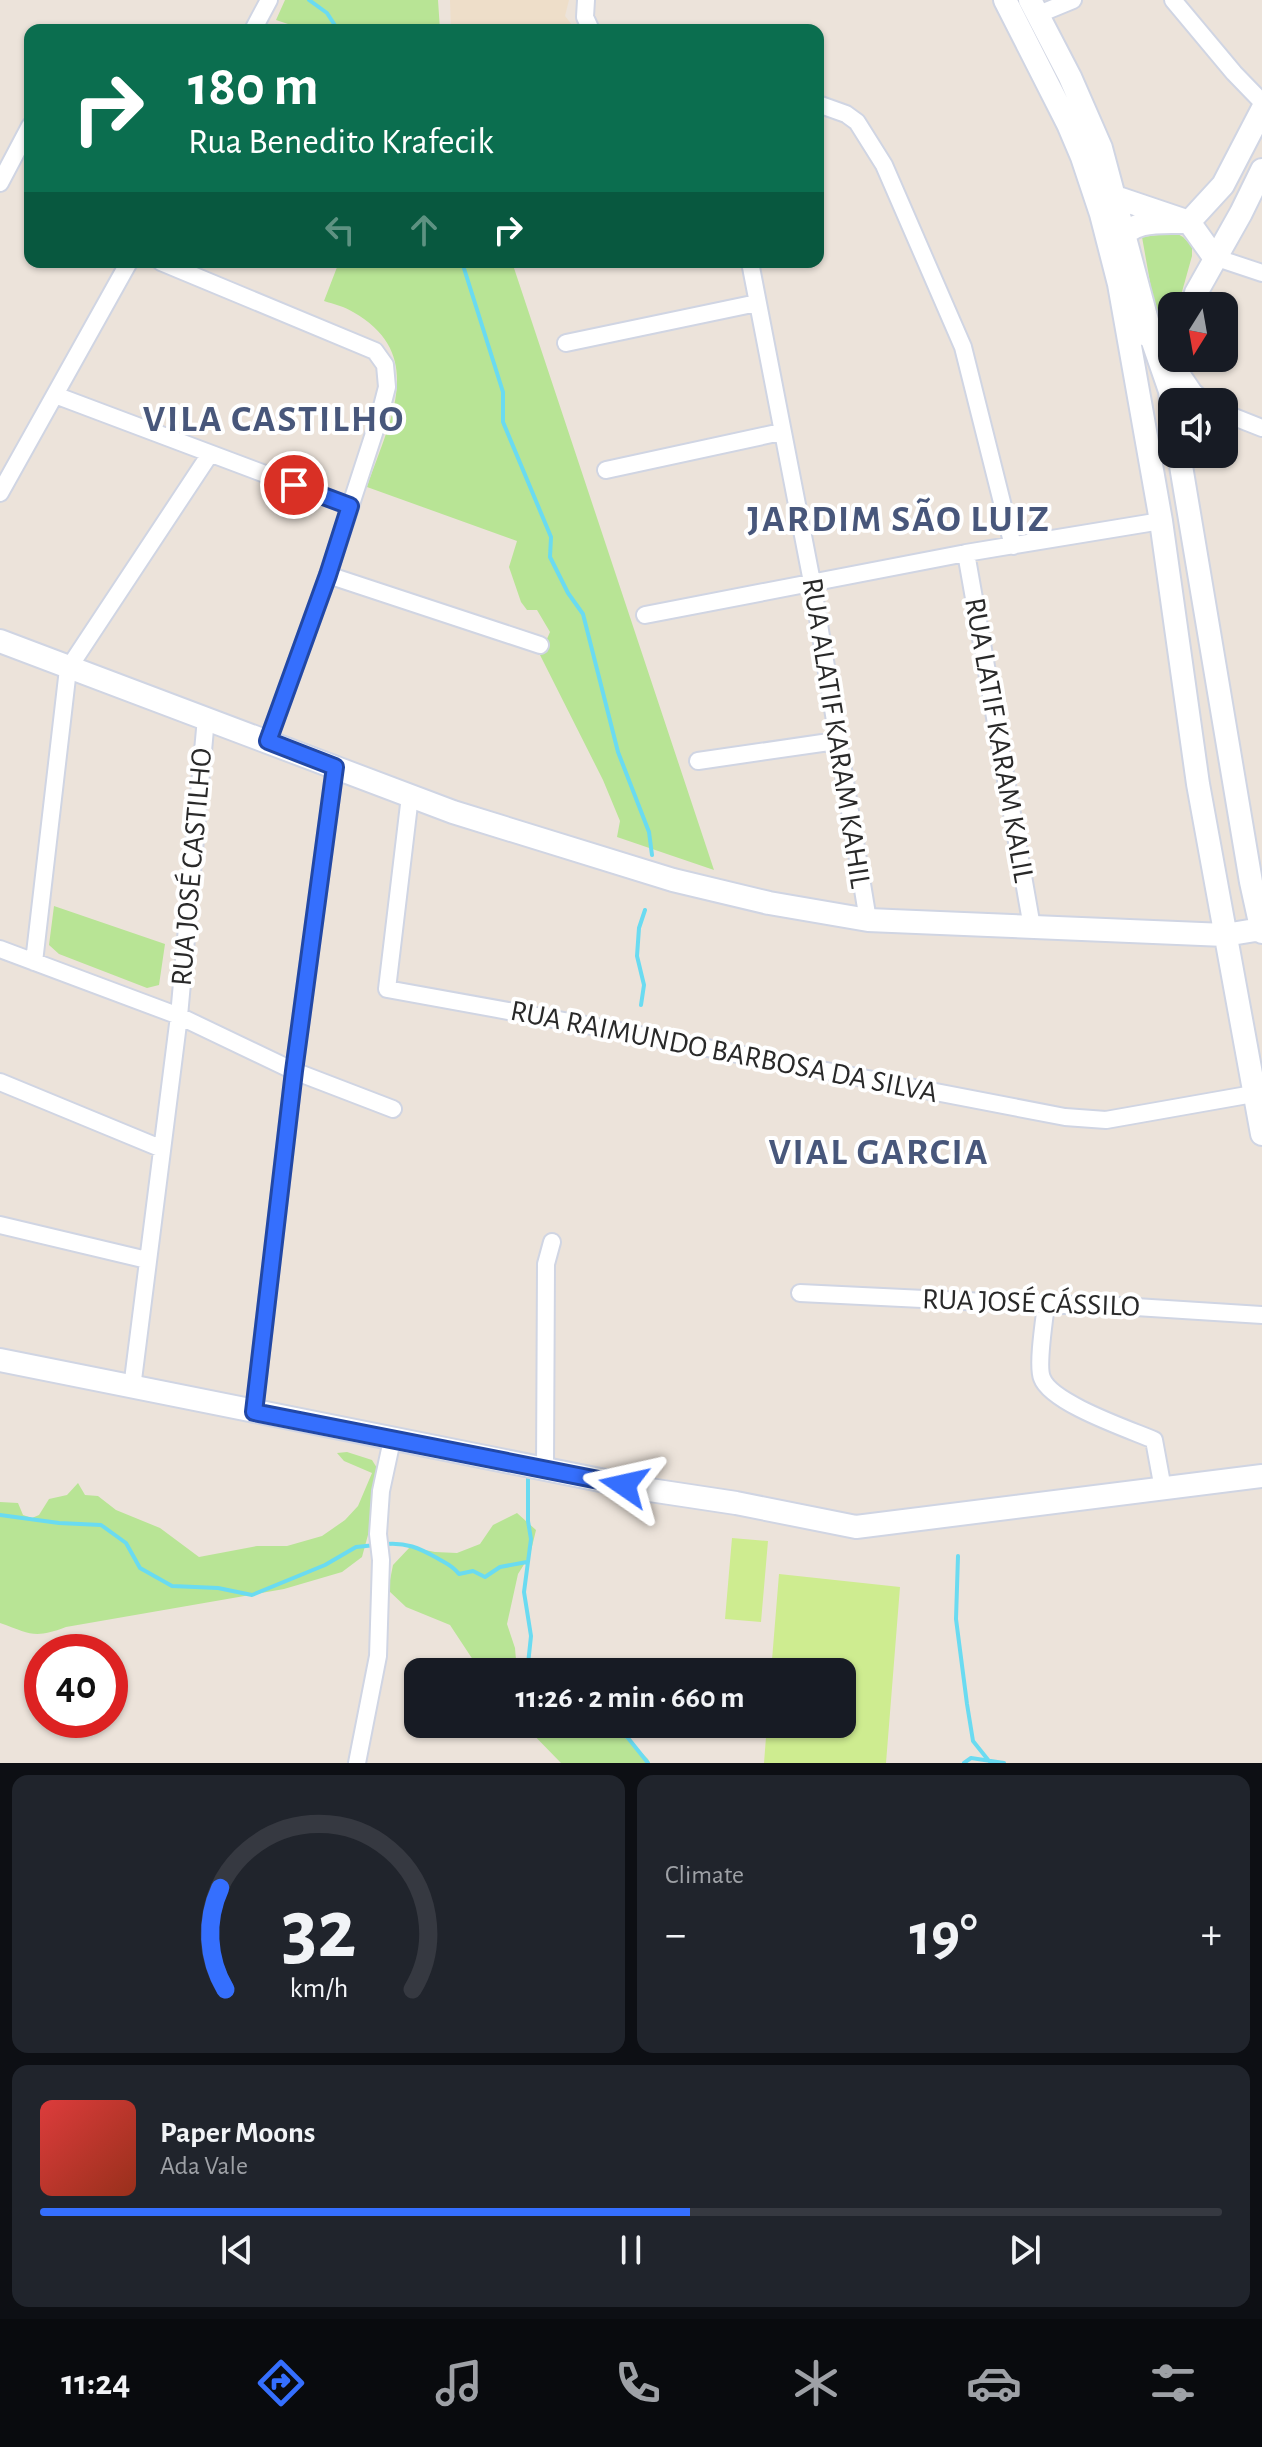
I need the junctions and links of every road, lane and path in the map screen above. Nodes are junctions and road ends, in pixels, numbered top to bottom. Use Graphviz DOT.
graph roads {
  1 [pos="269,0"];
  2 [pos="586,0"];
  3 [pos="1005,0"];
  4 [pos="1073,0"];
  5 [pos="1173,0"];
  6 [pos="1034,7"];
  7 [pos="256,24"];
  8 [pos="588,24"];
  9 [pos="1262,102"];
  10 [pos="824,106"];
  11 [pos="1262,110"];
  12 [pos="24,133"];
  13 [pos="7,154"];
  14 [pos="1262,170"];
  15 [pos="0,183"];
  16 [pos="1115,197"];
  17 [pos="1189,222"];
  18 [pos="1124,232"];
  19 [pos="1214,257"];
  20 [pos="126,268"];
  21 [pos="175,268"];
  22 [pos="751,268"];
  23 [pos="1262,273"];
  24 [pos="1119,284"];
  25 [pos="1196,292"];
  26 [pos="757,303"];
  27 [pos="1158,325"];
  28 [pos="1158,336"];
  29 [pos="566,343"];
  30 [pos="55,395"];
  31 [pos="1238,419"];
  32 [pos="1262,428"];
  33 [pos="781,432"];
  34 [pos="210,454"];
  35 [pos="1181,468"];
  36 [pos="606,470"];
  37 [pos="0,493"];
  38 [pos="350,506"];
  39 [pos="1161,521"];
  40 [pos="1013,546"];
  41 [pos="966,553"];
  42 [pos="328,575"];
  43 [pos="812,582"];
  44 [pos="645,615"];
  45 [pos="0,641"];
  46 [pos="540,645"];
  47 [pos="68,669"];
  48 [pos="206,718"];
  49 [pos="268,741"];
  50 [pos="836,741"];
  51 [pos="698,761"];
  52 [pos="335,767"];
  53 [pos="410,796"];
  54 [pos="868,920"];
  55 [pos="1032,927"];
  56 [pos="1262,931"];
  57 [pos="1225,935"];
  58 [pos="0,949"];
  59 [pos="34,962"];
  60 [pos="179,1016"];
  61 [pos="294,1071"];
  62 [pos="0,1082"];
  63 [pos="1253,1094"];
  64 [pos="393,1109"];
  65 [pos="1262,1134"];
  66 [pos="160,1148"];
  67 [pos="0,1225"];
  68 [pos="552,1242"];
  69 [pos="147,1260"];
  70 [pos="800,1293"];
  71 [pos="1046,1305"];
  72 [pos="1262,1315"];
  73 [pos="0,1360"];
  74 [pos="132,1388"];
  75 [pos="254,1412"];
  76 [pos="392,1440"];
  77 [pos="545,1470"];
  78 [pos="1262,1476"];
  79 [pos="1163,1489"];
  80 [pos="357,1763"];
  1 -- 7 [label="street"];
  2 -- 8 [label="street"];
  3 -- 24 [label="street"];
  4 -- 6 [label="street"];
  5 -- 9 [label="street"];
  6 -- 16 [label="street"];
  10 -- 40 [label="street"];
  11 -- 17 [label="street"];
  12 -- 13 [label="street"];
  13 -- 15 [label="street"];
  14 -- 19 [label="street"];
  16 -- 17 [label="street"];
  16 -- 18 [label="street"];
  17 -- 18 [label="street"];
  17 -- 19 [label="street"];
  18 -- 24 [label="street"];
  18 -- 27 [label="street"];
  19 -- 23 [label="street"];
  19 -- 25 [label="street"];
  20 -- 30 [label="street"];
  21 -- 38 [label="street"];
  22 -- 26 [label="street, RUA ALATIF KARAM KAHIL"];
  24 -- 28 [label="street"];
  24 -- 39 [label="street"];
  26 -- 29 [label="street"];
  26 -- 33 [label="street, RUA ALATIF KARAM KAHIL"];
  30 -- 34 [label="street"];
  30 -- 37 [label="street"];
  31 -- 32 [label="street"];
  33 -- 36 [label="street"];
  33 -- 43 [label="street, RUA ALATIF KARAM KAHIL"];
  34 -- 38 [label="street"];
  34 -- 47 [label="street"];
  35 -- 56 [label="street"];
  38 -- 42 [label="street"];
  39 -- 40 [label="street"];
  39 -- 57 [label="street"];
  40 -- 41 [label="street"];
  41 -- 43 [label="street"];
  41 -- 55 [label="street, RUA LATIF KARAM KALIL"];
  42 -- 46 [label="street"];
  42 -- 49 [label="street"];
  43 -- 44 [label="street"];
  43 -- 50 [label="street, RUA ALATIF KARAM KAHIL"];
  45 -- 47 [label="street"];
  47 -- 48 [label="street"];
  47 -- 59 [label="street"];
  48 -- 49 [label="street"];
  48 -- 60 [label="street, RUA JOSÉ CASTILHO"];
  49 -- 52 [label="street"];
  50 -- 51 [label="street"];
  50 -- 54 [label="street, RUA ALATIF KARAM KAHIL"];
  52 -- 53 [label="street"];
  52 -- 61 [label="street"];
  53 -- 54 [label="street"];
  53 -- 63 [label="street, RUA RAIMUNDO BARBOSA DA SILVA"];
  54 -- 55 [label="street"];
  55 -- 57 [label="street"];
  56 -- 57 [label="street"];
  57 -- 63 [label="street"];
  58 -- 59 [label="street"];
  59 -- 60 [label="street"];
  60 -- 61 [label="street"];
  60 -- 66 [label="street, RUA JOSÉ CASTILHO"];
  61 -- 64 [label="street"];
  61 -- 75 [label="street"];
  62 -- 66 [label="street"];
  63 -- 65 [label="street"];
  66 -- 69 [label="street, RUA JOSÉ CASTILHO"];
  67 -- 69 [label="street"];
  68 -- 77 [label="street"];
  69 -- 74 [label="street, RUA JOSÉ CASTILHO"];
  70 -- 71 [label="street, RUA JOSÉ CÁSSILO"];
  71 -- 72 [label="street, RUA JOSÉ CÁSSILO"];
  71 -- 79 [label="street"];
  73 -- 74 [label="street"];
  74 -- 75 [label="street"];
  75 -- 76 [label="street"];
  76 -- 77 [label="street"];
  76 -- 80 [label="street"];
  77 -- 79 [label="street"];
  78 -- 79 [label="street"];
}
